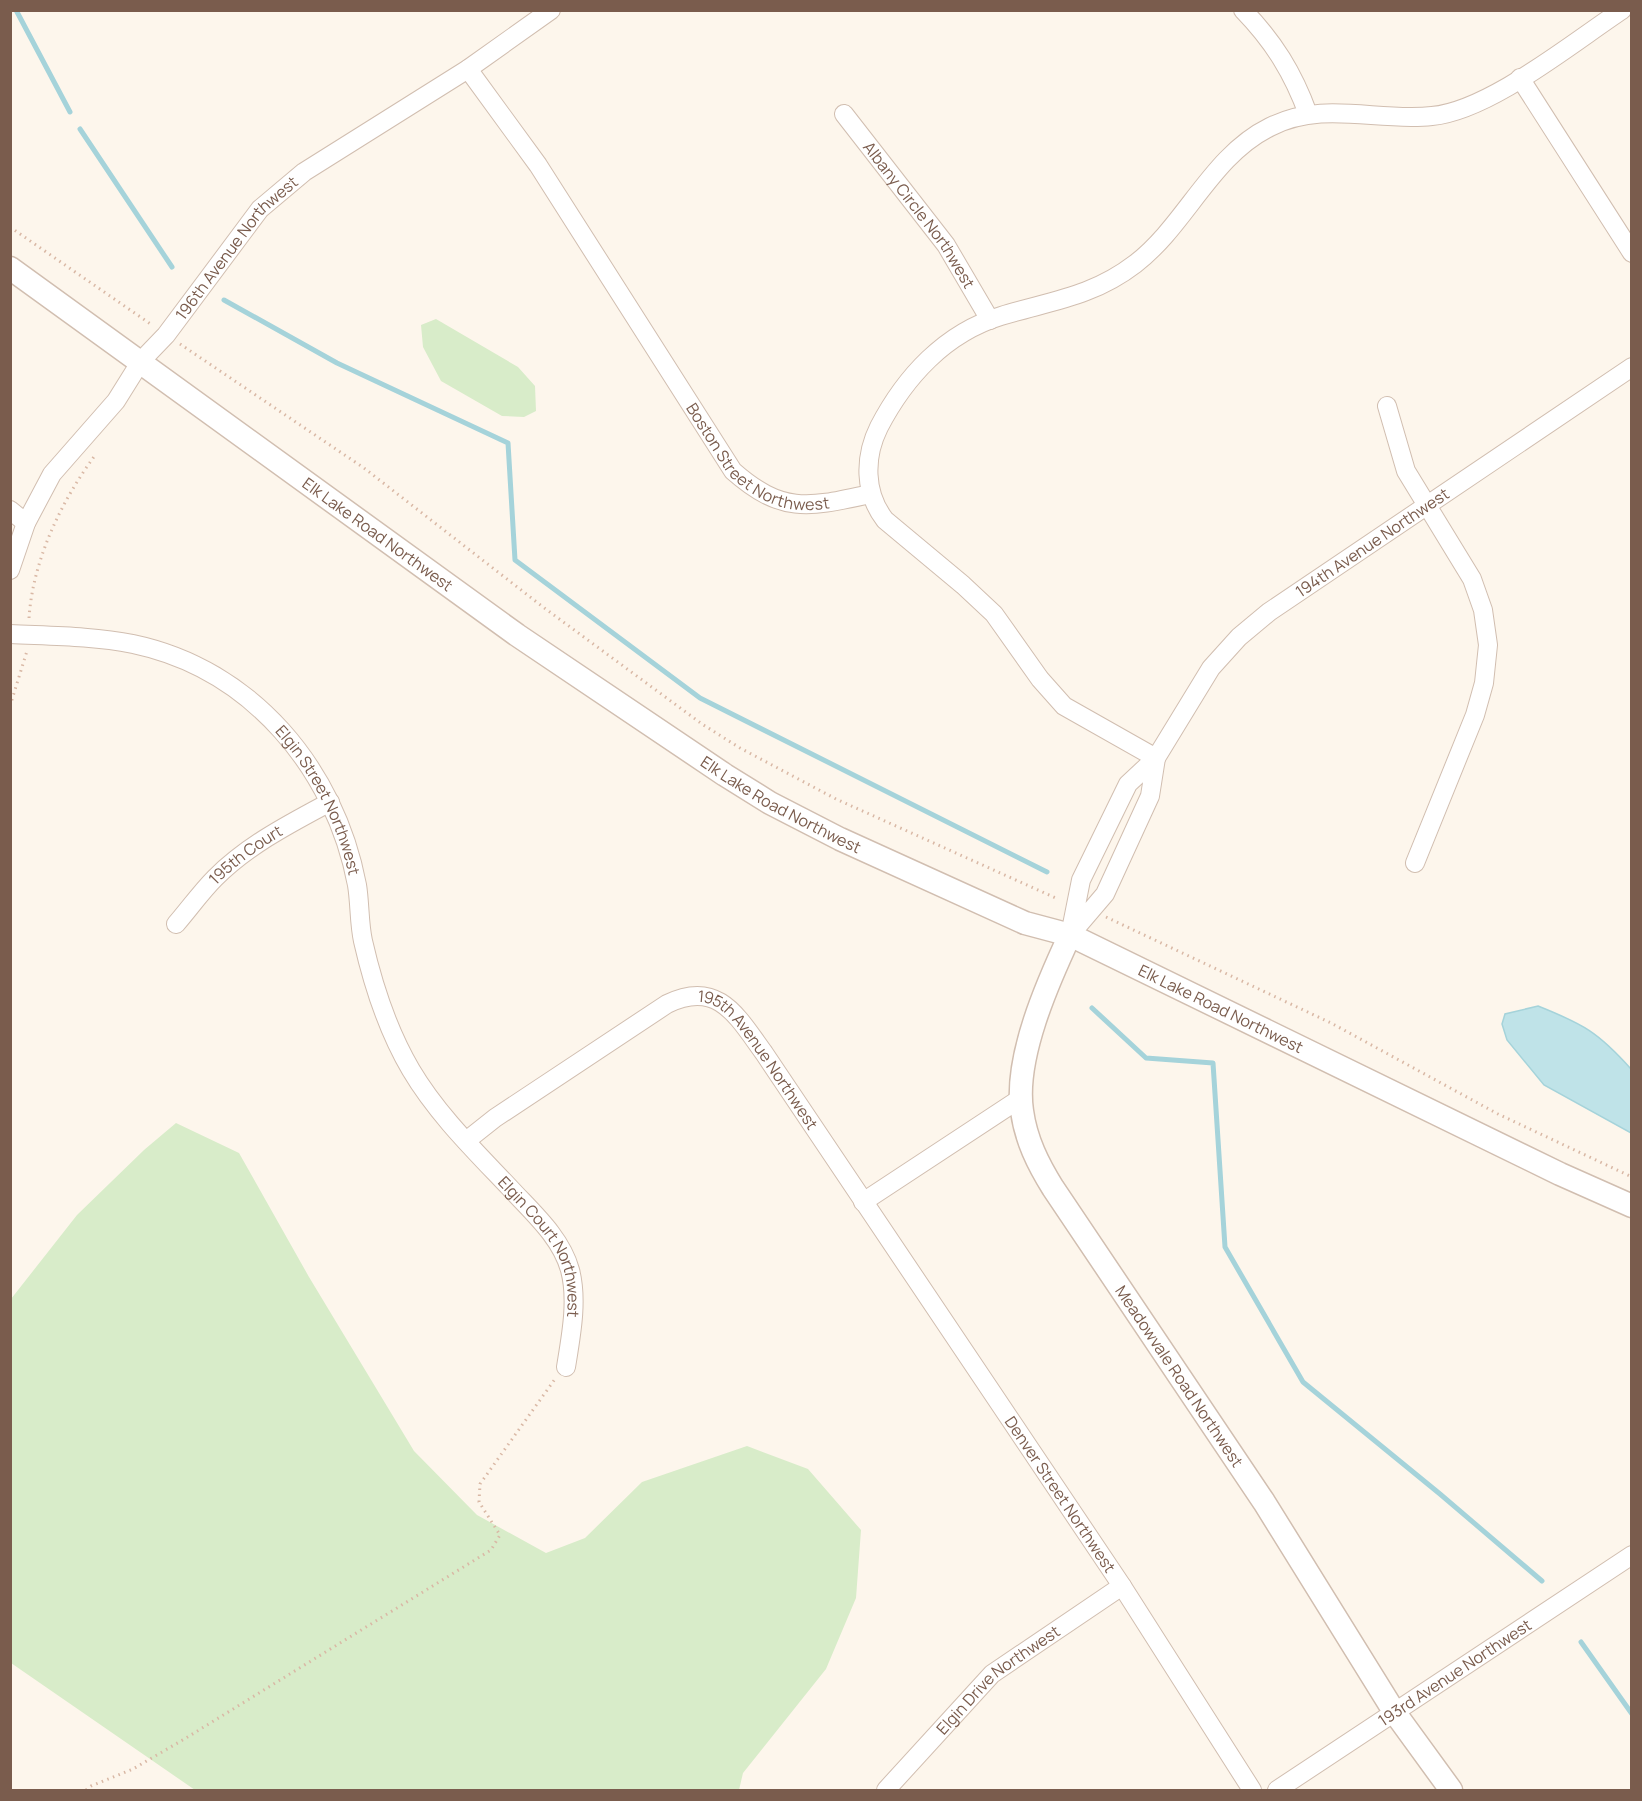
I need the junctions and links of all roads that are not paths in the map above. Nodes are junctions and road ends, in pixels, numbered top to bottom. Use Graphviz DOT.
graph roads {
  1 [pos="551,10"];
  2 [pos="1243,10"];
  3 [pos="1622,10"];
  4 [pos="468,69"];
  5 [pos="1520,78"];
  6 [pos="844,114"];
  7 [pos="1308,114"];
  8 [pos="1632,253"];
  9 [pos="10,268"];
  10 [pos="990,320"];
  11 [pos="141,361"];
  12 [pos="1632,367"];
  13 [pos="1387,406"];
  14 [pos="870,494"];
  15 [pos="1426,505"];
  16 [pos="10,510"];
  17 [pos="26,523"];
  18 [pos="10,570"];
  19 [pos="19,634"];
  20 [pos="1156,758"];
  21 [pos="330,802"];
  22 [pos="1415,863"];
  23 [pos="1084,909"];
  24 [pos="176,924"];
  25 [pos="1071,935"];
  26 [pos="1021,1098"];
  27 [pos="466,1141"];
  28 [pos="862,1202"];
  29 [pos="1632,1206"];
  30 [pos="566,1367"];
  31 [pos="1632,1555"];
  32 [pos="1122,1586"];
  33 [pos="1395,1713"];
  34 [pos="886,1791"];
  35 [pos="1252,1791"];
  36 [pos="1277,1791"];
  37 [pos="1451,1791"];
  1 -- 4 [label="street, 196th Avenue Northwest"];
  2 -- 7 [label="street"];
  3 -- 5 [label="street"];
  4 -- 11 [label="street, 196th Avenue Northwest"];
  4 -- 14 [label="street, Boston Street Northwest"];
  5 -- 7 [label="street"];
  5 -- 8 [label="street"];
  6 -- 10 [label="street, Albany Circle Northwest"];
  7 -- 10 [label="street"];
  9 -- 11 [label="street, Elk Lake Road Northwest"];
  10 -- 14 [label="street"];
  11 -- 17 [label="street, 196th Avenue Northwest"];
  11 -- 25 [label="street, Elk Lake Road Northwest"];
  12 -- 15 [label="street, 194th Avenue Northwest"];
  13 -- 15 [label="street"];
  14 -- 20 [label="street"];
  15 -- 20 [label="street, 194th Avenue Northwest"];
  15 -- 22 [label="street"];
  16 -- 17 [label="street"];
  17 -- 18 [label="street, 196th Avenue Northwest"];
  19 -- 21 [label="street, Elgin Street Northwest"];
  20 -- 23 [label="street, 194th Avenue Northwest"];
  20 -- 23 [label="street, 194th Avenue Northwest"];
  21 -- 24 [label="street, 195th Court"];
  21 -- 27 [label="street, Elgin Street Northwest"];
  23 -- 25 [label="street, 194th Avenue Northwest"];
  25 -- 26 [label="street, Meadowvale Road Northwest"];
  25 -- 29 [label="street, Elk Lake Road Northwest"];
  26 -- 28 [label="street"];
  26 -- 33 [label="street, Meadowvale Road Northwest"];
  27 -- 28 [label="street, 195th Avenue Northwest"];
  27 -- 30 [label="street, Elgin Court Northwest"];
  28 -- 32 [label="street, Denver Street Northwest"];
  31 -- 33 [label="street, 193rd Avenue Northwest"];
  32 -- 34 [label="street, Elgin Drive Northwest"];
  32 -- 35 [label="street, Denver Street Northwest"];
  33 -- 36 [label="street, 193rd Avenue Northwest"];
  33 -- 37 [label="street, Meadowvale Road Northwest"];
}
